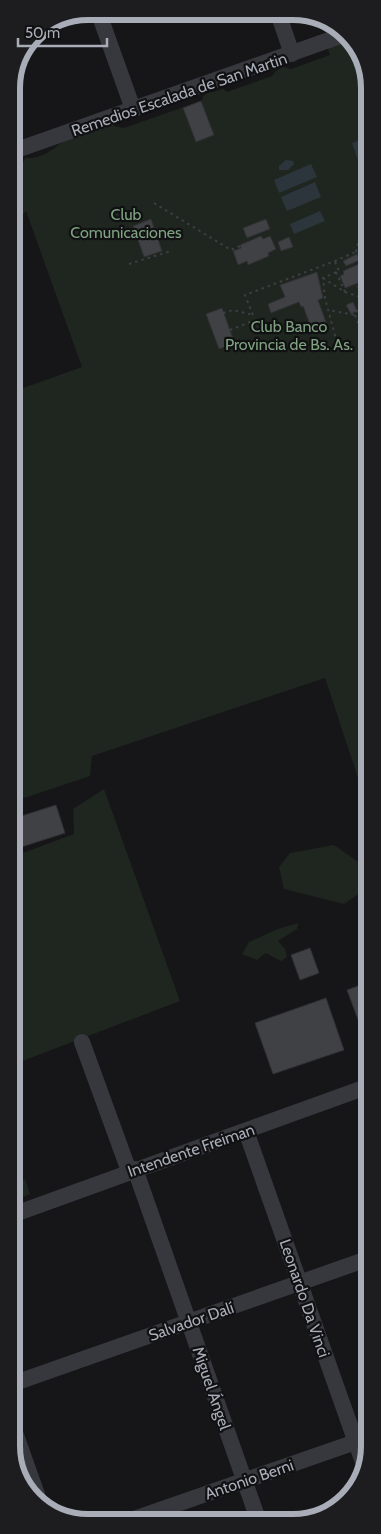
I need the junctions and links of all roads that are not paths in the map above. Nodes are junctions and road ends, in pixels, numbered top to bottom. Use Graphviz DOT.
graph roads {
  1 [pos="101,20"];
  2 [pos="280,20"];
  3 [pos="338,37"];
  4 [pos="292,54"];
  5 [pos="133,109"];
  6 [pos="20,149"];
  7 [pos="82,1042"];
  8 [pos="361,1089"];
  9 [pos="246,1130"];
  10 [pos="132,1170"];
  11 [pos="20,1212"];
  12 [pos="361,1261"];
  13 [pos="300,1283"];
  14 [pos="188,1322"];
  15 [pos="20,1381"];
  16 [pos="361,1434"];
  17 [pos="361,1440"];
  18 [pos="20,1447"];
  19 [pos="244,1481"];
  20 [pos="34,1487"];
  21 [pos="148,1514"];
  22 [pos="256,1514"];
  1 -- 5 [label="street"];
  2 -- 4 [label="street"];
  3 -- 4 [label="street, Remedios Escalada de San Martin"];
  4 -- 5 [label="street, Remedios Escalada de San Martin"];
  5 -- 6 [label="street, Remedios Escalada de San Martin"];
  7 -- 10 [label="street, Miguel Ángel"];
  8 -- 9 [label="street, Intendente Freiman"];
  9 -- 10 [label="street, Intendente Freiman"];
  9 -- 13 [label="street, Leonardo Da Vinci"];
  10 -- 11 [label="street, Intendente Freiman"];
  10 -- 14 [label="street, Miguel Ángel"];
  12 -- 13 [label="street, Salvador Dalí"];
  13 -- 14 [label="street, Salvador Dalí"];
  13 -- 16 [label="street, Leonardo Da Vinci"];
  14 -- 15 [label="street, Salvador Dalí"];
  14 -- 19 [label="street, Miguel Ángel"];
  17 -- 19 [label="street, Antonio Berni"];
  18 -- 20 [label="street"];
  19 -- 21 [label="street, Antonio Berni"];
  19 -- 22 [label="street, Miguel Ángel"];
}
